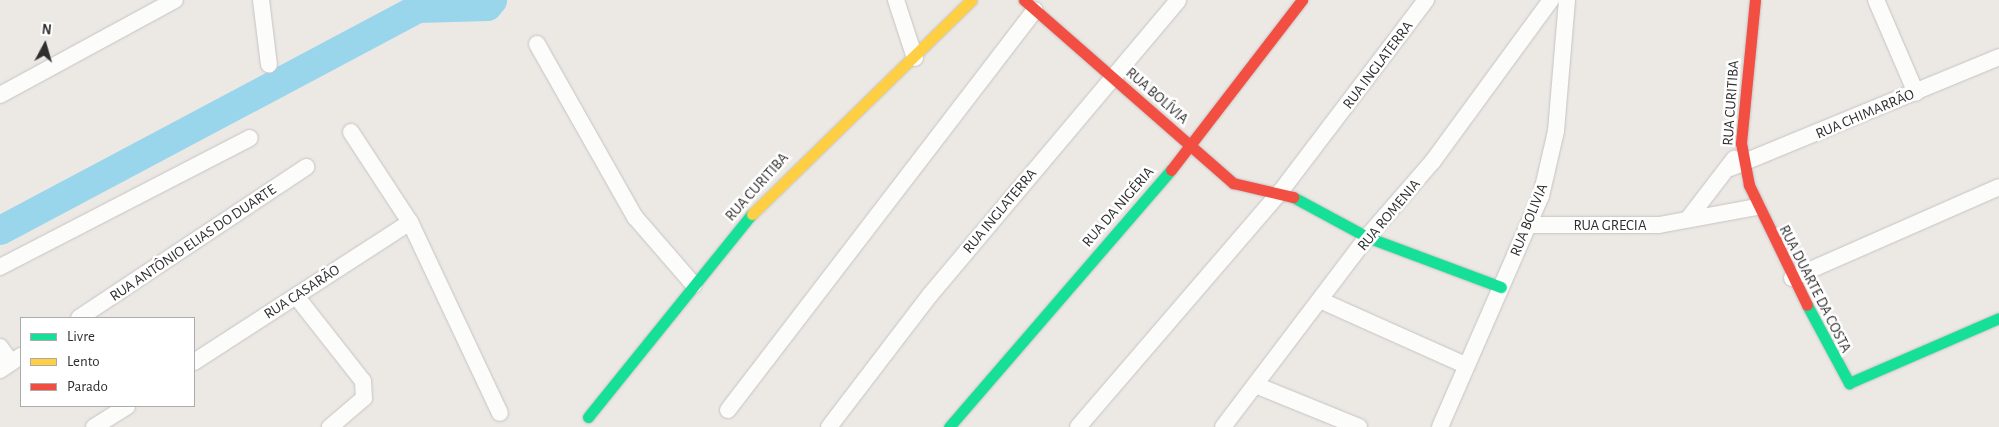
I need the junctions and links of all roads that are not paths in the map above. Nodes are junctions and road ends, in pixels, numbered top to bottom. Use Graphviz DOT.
graph roads {
  1 [pos="175,0"];
  2 [pos="261,0"];
  3 [pos="896,0"];
  4 [pos="972,0"];
  5 [pos="1178,0"];
  6 [pos="1302,0"];
  7 [pos="1426,0"];
  8 [pos="1551,0"];
  9 [pos="1567,0"];
  10 [pos="1755,0"];
  11 [pos="1876,0"];
  12 [pos="1029,5"];
  13 [pos="537,44"];
  14 [pos="1999,57"];
  15 [pos="915,58"];
  16 [pos="269,65"];
  17 [pos="1112,77"];
  18 [pos="1916,92"];
  19 [pos="0,95"];
  20 [pos="351,132"];
  21 [pos="250,138"];
  22 [pos="1741,144"];
  23 [pos="1191,146"];
  24 [pos="1738,167"];
  25 [pos="306,168"];
  26 [pos="1999,187"];
  27 [pos="1281,191"];
  28 [pos="1757,207"];
  29 [pos="1688,220"];
  30 [pos="410,222"];
  31 [pos="1531,225"];
  32 [pos="1367,237"];
  33 [pos="0,267"];
  34 [pos="1792,278"];
  35 [pos="694,285"];
  36 [pos="1501,287"];
  37 [pos="296,296"];
  38 [pos="1322,301"];
  39 [pos="81,317"];
  40 [pos="1999,318"];
  41 [pos="0,347"];
  42 [pos="195,361"];
  43 [pos="11,363"];
  44 [pos="1465,365"];
  45 [pos="1258,386"];
  46 [pos="125,407"];
  47 [pos="728,410"];
  48 [pos="500,413"];
  49 [pos="588,417"];
  50 [pos="94,427"];
  51 [pos="330,427"];
  52 [pos="828,427"];
  53 [pos="948,427"];
  54 [pos="1078,427"];
  55 [pos="1223,427"];
  56 [pos="1359,427"];
  57 [pos="1440,427"];
  1 -- 19 [label="street"];
  2 -- 16 [label="street"];
  3 -- 15 [label="street"];
  4 -- 15 [label="street, RUA CURITIBA"];
  5 -- 17 [label="street, RUA INGLATERRA"];
  6 -- 23 [label="street, RUA DA NIGÉRIA"];
  7 -- 27 [label="street, RUA INGLATERRA"];
  8 -- 32 [label="street, RUA ROMENIA"];
  9 -- 31 [label="street, RUA BOLIVIA"];
  10 -- 22 [label="street, RUA CURITIBA"];
  11 -- 18 [label="street"];
  12 -- 17 [label="street, RUA BOLÍVIA"];
  12 -- 47 [label="street"];
  13 -- 35 [label="street"];
  14 -- 18 [label="street, RUA CHIMARRÃO"];
  15 -- 35 [label="street, RUA CURITIBA"];
  17 -- 23 [label="street, RUA BOLÍVIA"];
  17 -- 52 [label="street, RUA INGLATERRA"];
  18 -- 24 [label="street, RUA CHIMARRÃO"];
  20 -- 30 [label="street"];
  21 -- 33 [label="street"];
  22 -- 24 [label="street"];
  23 -- 27 [label="street, RUA BOLÍVIA"];
  23 -- 53 [label="street, RUA DA NIGÉRIA"];
  24 -- 28 [label="street, RUA CURITIBA"];
  24 -- 29 [label="street"];
  25 -- 39 [label="street, RUA ANTÔNIO ELIAS DO DUARTE"];
  26 -- 34 [label="street"];
  27 -- 32 [label="street, RUA BOLÍVIA"];
  27 -- 54 [label="street, RUA INGLATERRA"];
  28 -- 29 [label="street, RUA GRECIA"];
  28 -- 34 [label="street, RUA DUARTE DA COSTA"];
  29 -- 31 [label="street, RUA GRECIA"];
  30 -- 37 [label="street, RUA CASARÃO"];
  30 -- 48 [label="street"];
  31 -- 36 [label="street, RUA BOLIVIA"];
  32 -- 36 [label="street, RUA BOLÍVIA"];
  32 -- 38 [label="street, RUA ROMENIA"];
  34 -- 40 [label="street, RUA DUARTE DA COSTA"];
  35 -- 49 [label="street, RUA CURITIBA"];
  36 -- 44 [label="street, RUA BOLIVIA"];
  37 -- 42 [label="street, RUA CASARÃO"];
  37 -- 51 [label="street"];
  38 -- 44 [label="street"];
  38 -- 45 [label="street, RUA ROMENIA"];
  41 -- 43 [label="street"];
  44 -- 57 [label="street, RUA BOLIVIA"];
  45 -- 55 [label="street, RUA ROMENIA"];
  45 -- 56 [label="street"];
  46 -- 50 [label="street"];
}
